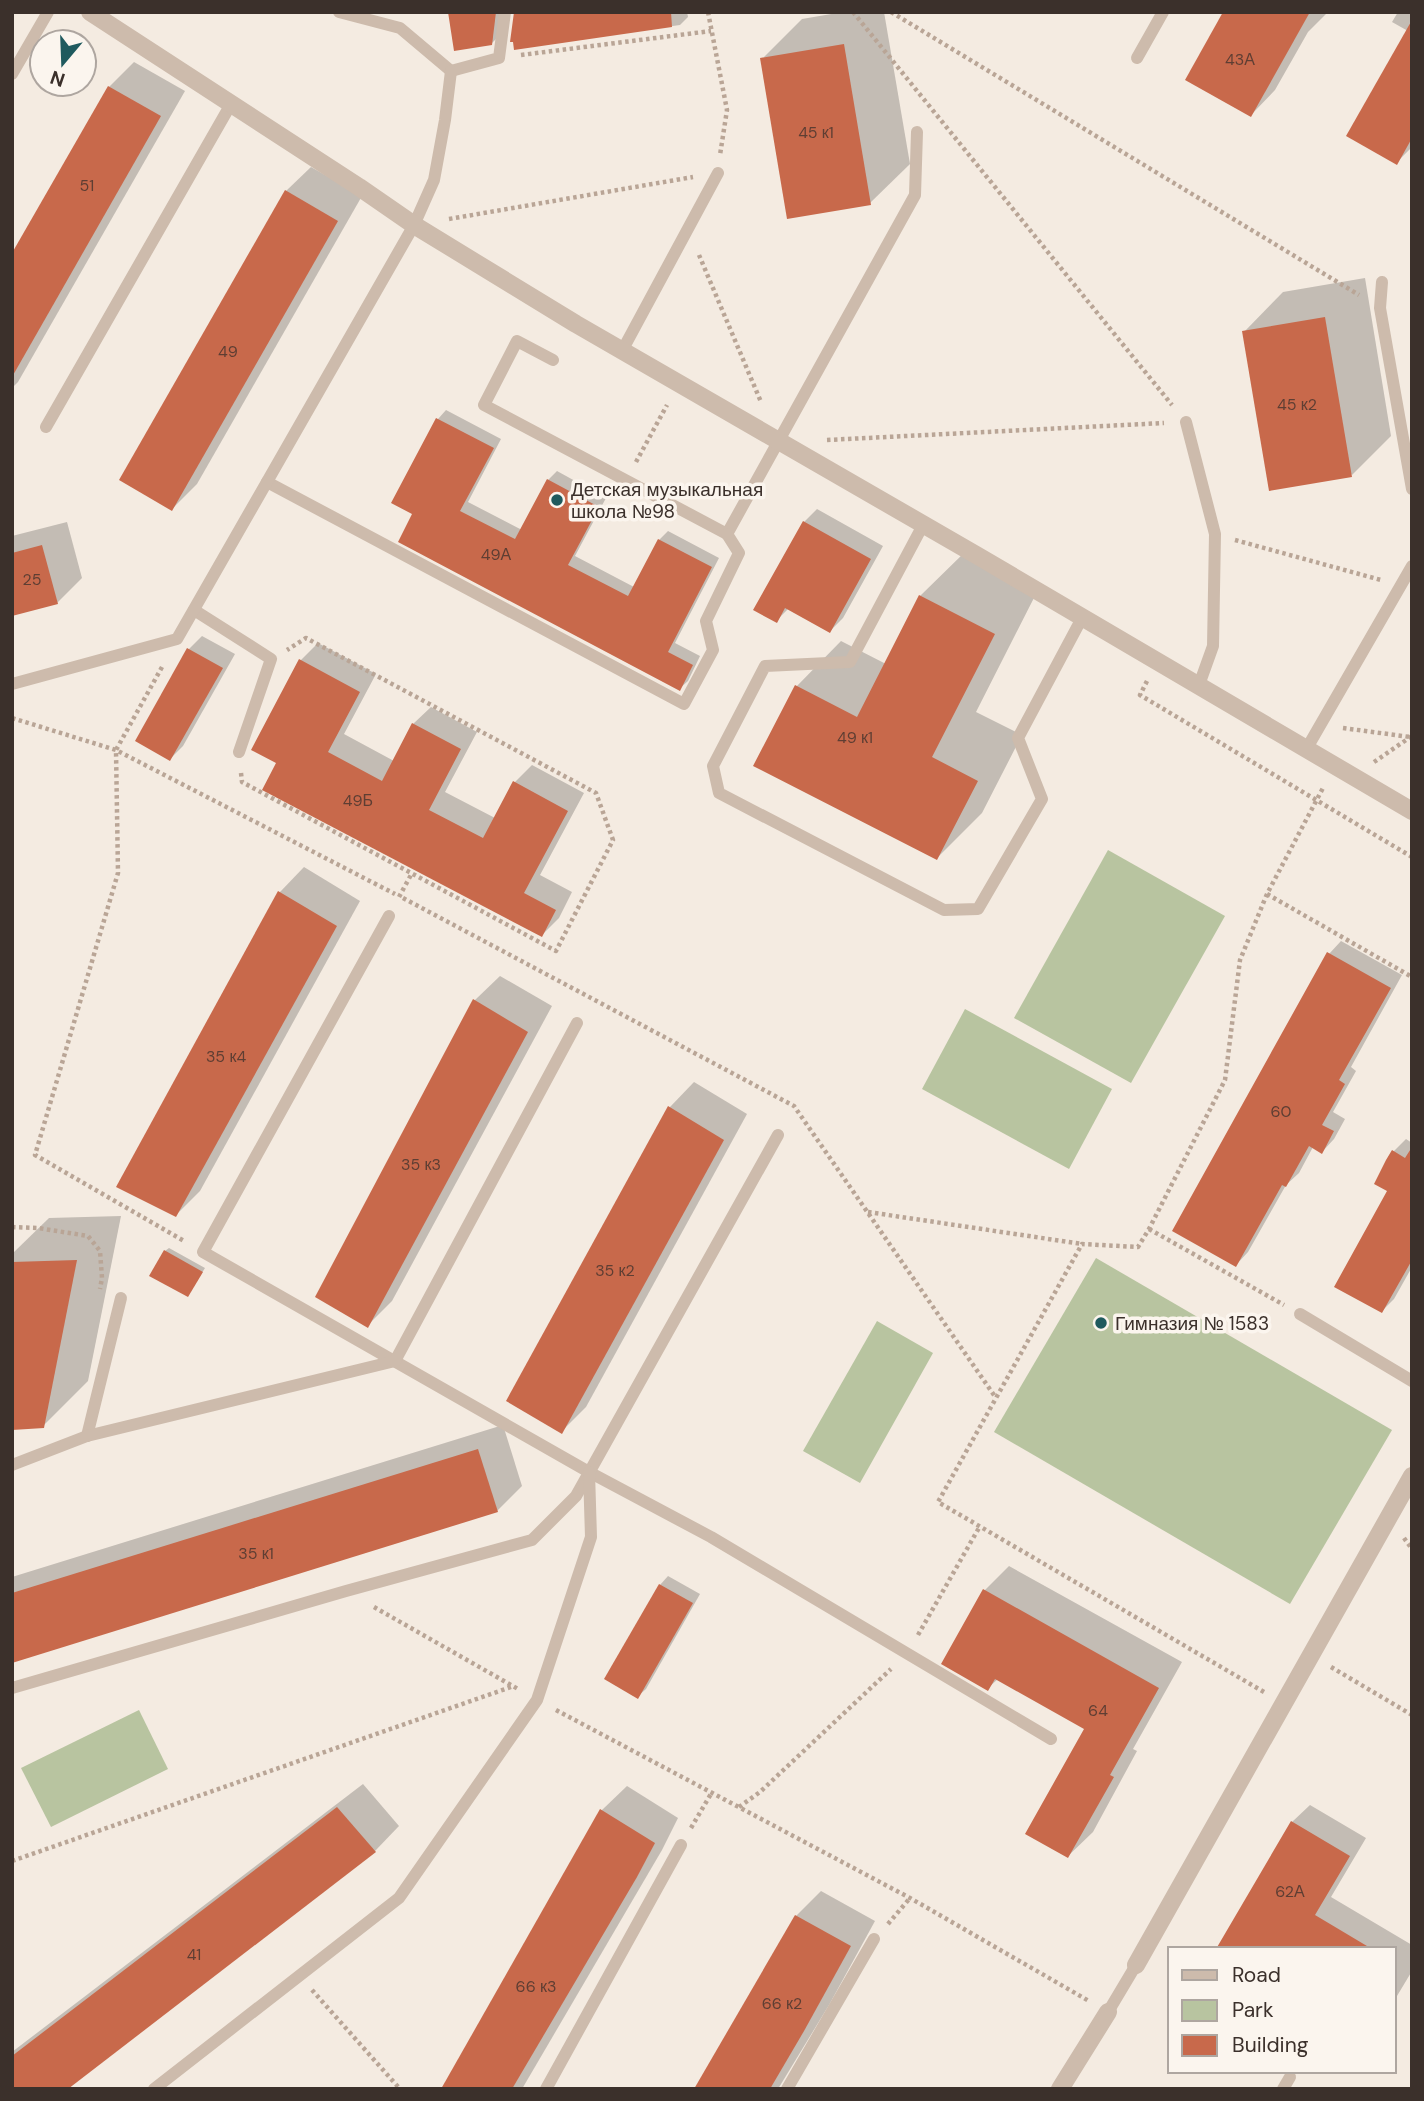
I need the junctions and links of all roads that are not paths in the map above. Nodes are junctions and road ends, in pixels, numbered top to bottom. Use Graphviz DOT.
graph roads {
  1 [pos="48,12"];
  2 [pos="90,12"];
  3 [pos="339,12"];
  4 [pos="505,12"];
  5 [pos="1163,12"];
  6 [pos="1137,58"];
  7 [pos="451,71"];
  8 [pos="12,74"];
  9 [pos="231,104"];
  10 [pos="918,132"];
  11 [pos="718,173"];
  12 [pos="414,225"];
  13 [pos="1382,282"];
  14 [pos="622,351"];
  15 [pos="553,360"];
  16 [pos="1186,422"];
  17 [pos="46,426"];
  18 [pos="778,442"];
  19 [pos="267,482"];
  20 [pos="1412,489"];
  21 [pos="923,525"];
  22 [pos="727,534"];
  23 [pos="1412,566"];
  24 [pos="194,610"];
  25 [pos="1082,618"];
  26 [pos="12,684"];
  27 [pos="1199,685"];
  28 [pos="1307,748"];
  29 [pos="239,752"];
  30 [pos="1412,811"];
  31 [pos="389,916"];
  32 [pos="577,1023"];
  33 [pos="778,1135"];
  34 [pos="121,1298"];
  35 [pos="1300,1314"];
  36 [pos="395,1361"];
  37 [pos="1412,1381"];
  38 [pos="87,1436"];
  39 [pos="12,1465"];
  40 [pos="589,1472"];
  41 [pos="1412,1476"];
  42 [pos="12,1688"];
  43 [pos="1051,1739"];
  44 [pos="681,1845"];
  45 [pos="874,1939"];
  46 [pos="1136,1965"];
  47 [pos="1108,2012"];
  48 [pos="1290,2077"];
  49 [pos="155,2089"];
  50 [pos="546,2089"];
  51 [pos="787,2089"];
  52 [pos="1060,2089"];
  53 [pos="1283,2089"];
  1 -- 8 [label="lane"];
  2 -- 9 [label="street"];
  3 -- 7 [label="lane"];
  4 -- 7 [label="lane"];
  5 -- 6 [label="lane"];
  7 -- 12 [label="lane"];
  9 -- 12 [label="street"];
  9 -- 17 [label="lane"];
  10 -- 18 [label="lane"];
  11 -- 14 [label="lane"];
  12 -- 14 [label="street"];
  12 -- 19 [label="lane"];
  13 -- 20 [label="lane"];
  14 -- 18 [label="street"];
  15 -- 22 [label="lane"];
  16 -- 27 [label="lane"];
  18 -- 21 [label="street"];
  18 -- 22 [label="lane"];
  19 -- 22 [label="lane"];
  19 -- 24 [label="lane"];
  21 -- 25 [label="street"];
  21 -- 25 [label="lane"];
  23 -- 28 [label="lane"];
  24 -- 26 [label="lane"];
  24 -- 29 [label="lane"];
  25 -- 27 [label="street"];
  27 -- 28 [label="street"];
  28 -- 30 [label="street"];
  31 -- 36 [label="lane"];
  32 -- 36 [label="lane"];
  33 -- 40 [label="lane"];
  34 -- 38 [label="lane"];
  35 -- 37 [label="lane"];
  36 -- 38 [label="lane"];
  36 -- 40 [label="lane"];
  38 -- 39 [label="lane"];
  40 -- 42 [label="lane"];
  40 -- 43 [label="lane"];
  40 -- 49 [label="lane"];
  41 -- 46 [label="street"];
  44 -- 50 [label="lane"];
  45 -- 51 [label="lane"];
  46 -- 47 [label="lane"];
  47 -- 52 [label="street"];
  48 -- 53 [label="lane"];
}
